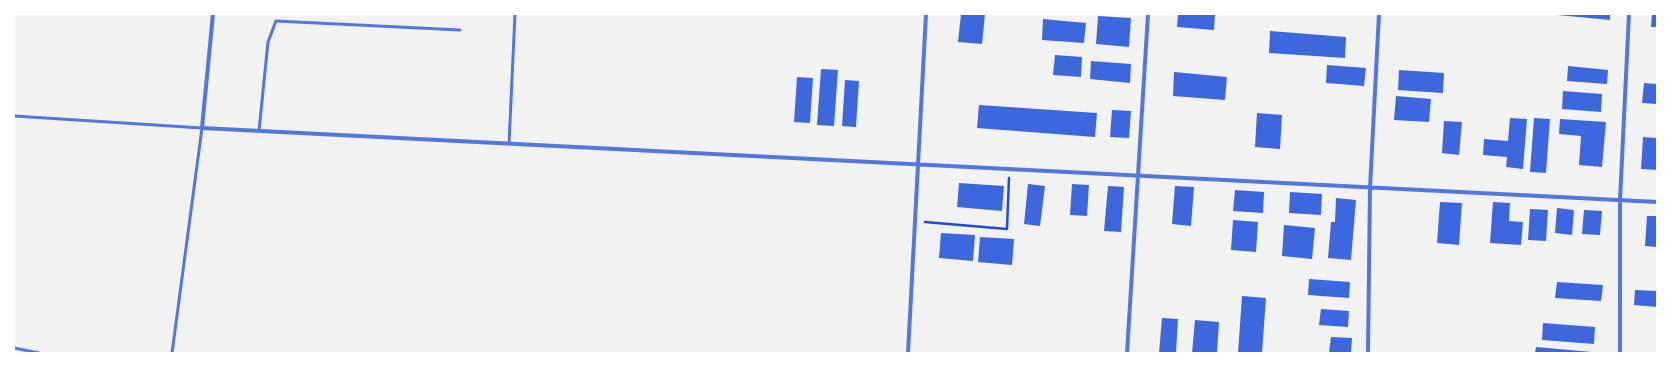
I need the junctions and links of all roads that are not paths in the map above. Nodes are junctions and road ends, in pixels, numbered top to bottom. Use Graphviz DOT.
graph roads {
  1 [pos="213,14"];
  2 [pos="515,14"];
  3 [pos="926,14"];
  4 [pos="1148,14"];
  5 [pos="1379,14"];
  6 [pos="1629,14"];
  7 [pos="460,30"];
  8 [pos="14,116"];
  9 [pos="202,128"];
  10 [pos="259,131"];
  11 [pos="509,144"];
  12 [pos="918,165"];
  13 [pos="1139,176"];
  14 [pos="1370,188"];
  15 [pos="1620,200"];
  16 [pos="1657,202"];
  17 [pos="14,348"];
  18 [pos="39,353"];
  19 [pos="172,353"];
  20 [pos="908,353"];
  21 [pos="1127,353"];
  22 [pos="1368,353"];
  23 [pos="1620,353"];
  1 -- 9 [label="street"];
  2 -- 11 [label="lane"];
  3 -- 12 [label="street"];
  4 -- 13 [label="street"];
  5 -- 14 [label="street"];
  6 -- 15 [label="street"];
  7 -- 10 [label="lane"];
  8 -- 9 [label="lane"];
  9 -- 10 [label="street"];
  9 -- 19 [label="lane"];
  10 -- 11 [label="street"];
  11 -- 12 [label="street"];
  12 -- 13 [label="street"];
  12 -- 20 [label="street"];
  13 -- 14 [label="street"];
  13 -- 21 [label="street"];
  14 -- 15 [label="street"];
  14 -- 22 [label="street"];
  15 -- 16 [label="street"];
  15 -- 23 [label="street"];
  17 -- 18 [label="lane"];
}
